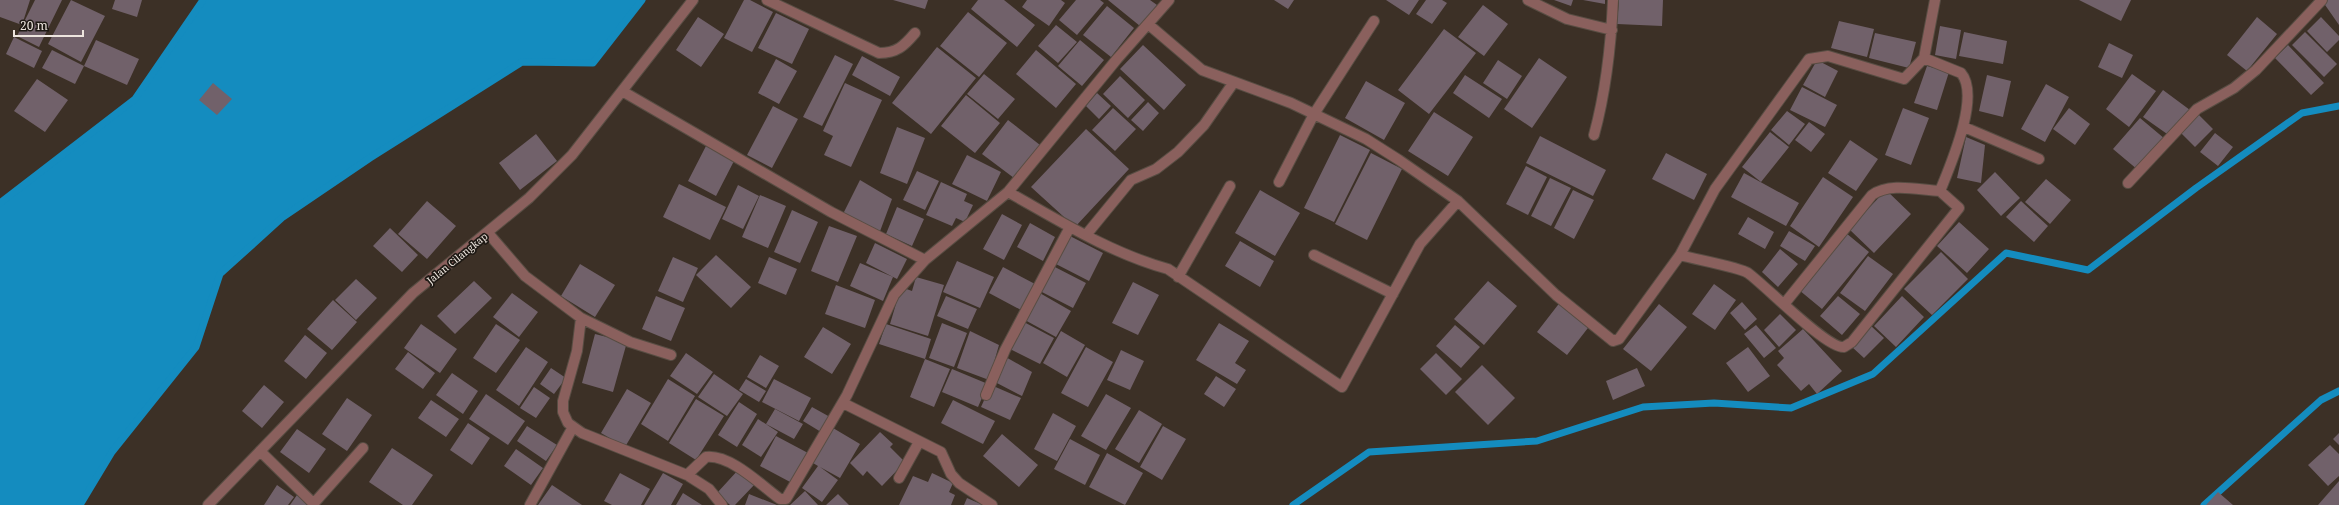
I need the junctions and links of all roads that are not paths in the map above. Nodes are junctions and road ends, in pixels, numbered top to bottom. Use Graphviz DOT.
graph roads {
  1 [pos="693,0"];
  2 [pos="767,0"];
  3 [pos="1169,0"];
  4 [pos="1528,0"];
  5 [pos="1613,0"];
  6 [pos="1935,0"];
  7 [pos="2322,0"];
  8 [pos="1374,21"];
  9 [pos="1148,24"];
  10 [pos="1612,30"];
  11 [pos="915,33"];
  12 [pos="1924,58"];
  13 [pos="1234,82"];
  14 [pos="622,91"];
  15 [pos="1314,114"];
  16 [pos="1964,127"];
  17 [pos="1594,136"];
  18 [pos="2039,159"];
  19 [pos="1279,182"];
  20 [pos="2128,183"];
  21 [pos="1230,186"];
  22 [pos="1940,191"];
  23 [pos="1008,192"];
  24 [pos="1458,202"];
  25 [pos="1070,227"];
  26 [pos="488,233"];
  27 [pos="1086,235"];
  28 [pos="1314,255"];
  29 [pos="1680,255"];
  30 [pos="924,260"];
  31 [pos="1178,277"];
  32 [pos="1393,294"];
  33 [pos="1785,303"];
  34 [pos="581,318"];
  35 [pos="671,355"];
  36 [pos="986,395"];
  37 [pos="843,403"];
  38 [pos="573,427"];
  39 [pos="919,442"];
  40 [pos="363,448"];
  41 [pos="260,451"];
  42 [pos="687,475"];
  43 [pos="899,478"];
  44 [pos="208,505"];
  45 [pos="530,505"];
  46 [pos="722,505"];
  47 [pos="992,505"];
  1 -- 14 [label="street, Jalan Cilangkap"];
  2 -- 11 [label="street"];
  3 -- 9 [label="street"];
  4 -- 10 [label="street"];
  5 -- 10 [label="street"];
  6 -- 12 [label="street"];
  7 -- 20 [label="street"];
  8 -- 15 [label="street"];
  9 -- 13 [label="street"];
  9 -- 23 [label="street"];
  10 -- 17 [label="street"];
  12 -- 16 [label="street"];
  12 -- 29 [label="street"];
  13 -- 15 [label="street"];
  13 -- 27 [label="street"];
  14 -- 26 [label="street, Jalan Cilangkap"];
  14 -- 30 [label="street"];
  15 -- 19 [label="street"];
  15 -- 24 [label="street"];
  16 -- 18 [label="street"];
  16 -- 22 [label="street"];
  21 -- 31 [label="street"];
  22 -- 33 [label="street"];
  22 -- 33 [label="street"];
  23 -- 25 [label="street"];
  23 -- 30 [label="street"];
  24 -- 29 [label="street"];
  24 -- 32 [label="street"];
  25 -- 27 [label="street"];
  25 -- 36 [label="street"];
  26 -- 34 [label="street"];
  26 -- 41 [label="street, Jalan Cilangkap"];
  27 -- 31 [label="street"];
  28 -- 32 [label="street"];
  29 -- 33 [label="street"];
  30 -- 37 [label="street"];
  31 -- 32 [label="street"];
  34 -- 35 [label="street"];
  34 -- 38 [label="street"];
  37 -- 39 [label="street"];
  37 -- 42 [label="street"];
  38 -- 42 [label="street"];
  38 -- 45 [label="street"];
  39 -- 43 [label="street"];
  39 -- 47 [label="street"];
  40 -- 41 [label="street"];
  41 -- 44 [label="street, Jalan Cilangkap"];
  42 -- 46 [label="street"];
}
